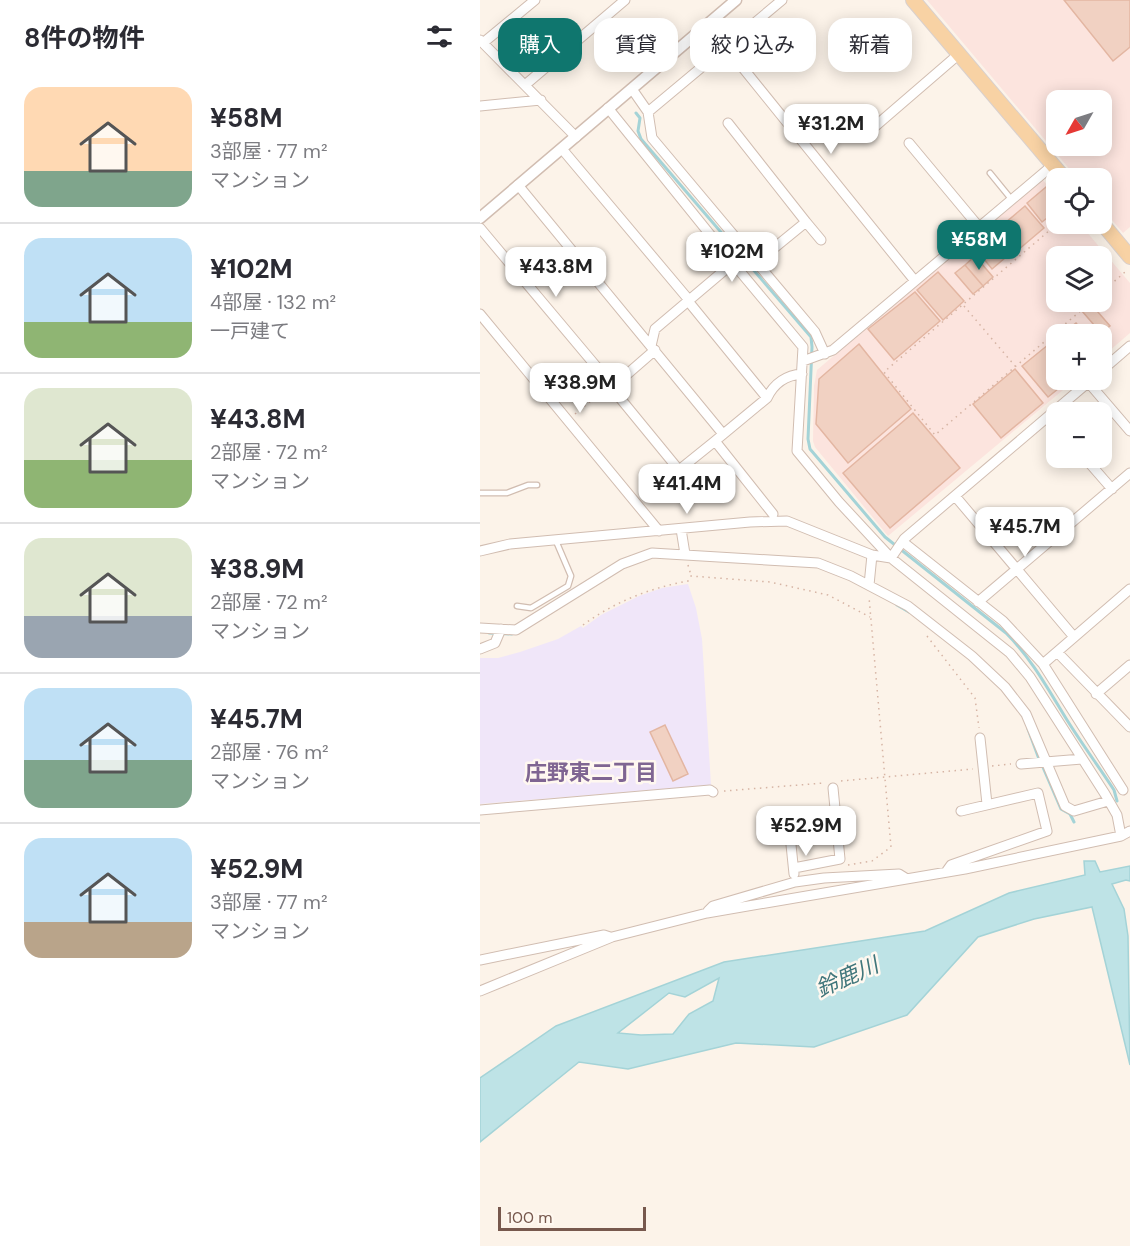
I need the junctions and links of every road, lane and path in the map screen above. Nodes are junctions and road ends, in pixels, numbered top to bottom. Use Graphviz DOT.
graph roads {
  1 [pos="535,0"];
  2 [pos="625,0"];
  3 [pos="736,0"];
  4 [pos="783,0"];
  5 [pos="913,0"];
  6 [pos="761,18"];
  7 [pos="482,42"];
  8 [pos="960,54"];
  9 [pos="696,72"];
  10 [pos="746,72"];
  11 [pos="525,86"];
  12 [pos="632,89"];
  13 [pos="541,100"];
  14 [pos="480,106"];
  15 [pos="608,108"];
  16 [pos="648,112"];
  17 [pos="728,123"];
  18 [pos="872,129"];
  19 [pos="576,137"];
  20 [pos="909,143"];
  21 [pos="562,149"];
  22 [pos="1053,165"];
  23 [pos="1056,168"];
  24 [pos="990,173"];
  25 [pos="518,186"];
  26 [pos="1012,200"];
  27 [pos="480,218"];
  28 [pos="806,222"];
  29 [pos="979,227"];
  30 [pos="480,228"];
  31 [pos="1046,233"];
  32 [pos="730,234"];
  33 [pos="1111,234"];
  34 [pos="821,240"];
  35 [pos="720,242"];
  36 [pos="1130,256"];
  37 [pos="757,262"];
  38 [pos="733,263"];
  39 [pos="1125,272"];
  40 [pos="915,281"];
  41 [pos="1112,283"];
  42 [pos="688,300"];
  43 [pos="963,304"];
  44 [pos="1079,312"];
  45 [pos="480,314"];
  46 [pos="1130,346"];
  47 [pos="653,348"];
  48 [pos="825,354"];
  49 [pos="803,361"];
  50 [pos="1112,362"];
  51 [pos="1016,367"];
  52 [pos="802,374"];
  53 [pos="611,384"];
  54 [pos="1078,390"];
  55 [pos="1096,390"];
  56 [pos="767,398"];
  57 [pos="1064,402"];
  58 [pos="1046,418"];
  59 [pos="567,420"];
  60 [pos="1130,431"];
  61 [pos="723,434"];
  62 [pos="715,441"];
  63 [pos="1093,468"];
  64 [pos="1130,473"];
  65 [pos="537,485"];
  66 [pos="1112,489"];
  67 [pos="480,493"];
  68 [pos="955,496"];
  69 [pos="774,514"];
  70 [pos="681,529"];
  71 [pos="660,531"];
  72 [pos="556,541"];
  73 [pos="903,542"];
  74 [pos="480,551"];
  75 [pos="685,554"];
  76 [pos="872,555"];
  77 [pos="892,556"];
  78 [pos="688,564"];
  79 [pos="1017,569"];
  80 [pos="691,576"];
  81 [pos="869,589"];
  82 [pos="1130,589"];
  83 [pos="978,602"];
  84 [pos="517,606"];
  85 [pos="871,618"];
  86 [pos="583,625"];
  87 [pos="480,628"];
  88 [pos="500,634"];
  89 [pos="927,636"];
  90 [pos="1074,637"];
  91 [pos="480,649"];
  92 [pos="1057,652"];
  93 [pos="1043,664"];
  94 [pos="1130,665"];
  95 [pos="1096,694"];
  96 [pos="1130,727"];
  97 [pos="980,738"];
  98 [pos="1082,759"];
  99 [pos="1045,762"];
  100 [pos="1021,764"];
  101 [pos="983,767"];
  102 [pos="885,778"];
  103 [pos="833,784"];
  104 [pos="1123,790"];
  105 [pos="713,792"];
  106 [pos="1108,801"];
  107 [pos="987,804"];
  108 [pos="480,810"];
  109 [pos="961,811"];
  110 [pos="1125,833"];
  111 [pos="790,835"];
  112 [pos="839,867"];
  113 [pos="794,868"];
  114 [pos="946,872"];
  115 [pos="907,879"];
  116 [pos="795,882"];
  117 [pos="707,913"];
  118 [pos="612,937"];
  119 [pos="480,960"];
  120 [pos="480,991"];
  1 -- 7 [label="street"];
  2 -- 11 [label="street"];
  3 -- 12 [label="street"];
  4 -- 6 [label="street"];
  5 -- 8 [label="main road"];
  7 -- 11 [label="street"];
  8 -- 18 [label="street"];
  8 -- 22 [label="main road"];
  9 -- 16 [label="street"];
  10 -- 40 [label="street"];
  11 -- 13 [label="street"];
  12 -- 15 [label="street"];
  12 -- 16 [label="street"];
  13 -- 14 [label="street"];
  13 -- 19 [label="street"];
  15 -- 19 [label="street"];
  15 -- 35 [label="street"];
  16 -- 32 [label="street"];
  17 -- 28 [label="street"];
  19 -- 21 [label="street"];
  20 -- 29 [label="street"];
  21 -- 25 [label="street"];
  21 -- 42 [label="street"];
  22 -- 23 [label="main road"];
  22 -- 26 [label="street"];
  24 -- 26 [label="lane"];
  25 -- 27 [label="street"];
  25 -- 47 [label="street"];
  26 -- 29 [label="street"];
  28 -- 34 [label="street"];
  28 -- 37 [label="street"];
  29 -- 40 [label="street"];
  30 -- 53 [label="street"];
  31 -- 43 [label="path"];
  32 -- 35 [label="street"];
  32 -- 37 [label="street"];
  33 -- 36 [label="main road"];
  35 -- 38 [label="street"];
  37 -- 48 [label="street"];
  38 -- 42 [label="street"];
  38 -- 49 [label="street"];
  39 -- 41 [label="path"];
  40 -- 48 [label="street"];
  42 -- 47 [label="street"];
  42 -- 56 [label="street"];
  43 -- 51 [label="path"];
  43 -- 51 [label="path"];
  44 -- 51 [label="path"];
  45 -- 59 [label="street"];
  46 -- 50 [label="street"];
  47 -- 53 [label="street"];
  47 -- 61 [label="street"];
  48 -- 49 [label="street"];
  49 -- 52 [label="street"];
  52 -- 56 [label="street"];
  52 -- 77 [label="street"];
  53 -- 59 [label="path"];
  53 -- 62 [label="street"];
  54 -- 57 [label="street"];
  55 -- 60 [label="street"];
  56 -- 61 [label="street"];
  58 -- 68 [label="street"];
  59 -- 71 [label="street"];
  61 -- 62 [label="street"];
  62 -- 69 [label="street"];
  63 -- 66 [label="street"];
  64 -- 66 [label="street"];
  65 -- 67 [label="lane"];
  66 -- 79 [label="street"];
  68 -- 73 [label="street"];
  68 -- 79 [label="street"];
  70 -- 71 [label="street"];
  70 -- 75 [label="street"];
  70 -- 76 [label="street"];
  71 -- 72 [label="street"];
  72 -- 74 [label="street"];
  72 -- 84 [label="lane"];
  73 -- 77 [label="street"];
  73 -- 83 [label="street"];
  75 -- 81 [label="street"];
  75 -- 88 [label="street"];
  76 -- 77 [label="street"];
  76 -- 81 [label="street"];
  77 -- 98 [label="street"];
  78 -- 80 [label="path"];
  79 -- 83 [label="street"];
  79 -- 90 [label="street"];
  80 -- 85 [label="path"];
  80 -- 86 [label="path"];
  81 -- 85 [label="path"];
  81 -- 99 [label="street"];
  82 -- 90 [label="street"];
  83 -- 93 [label="street"];
  85 -- 102 [label="path"];
  87 -- 88 [label="street"];
  88 -- 91 [label="street"];
  89 -- 97 [label="path"];
  90 -- 92 [label="street"];
  92 -- 93 [label="street"];
  92 -- 95 [label="street"];
  93 -- 104 [label="street"];
  94 -- 95 [label="street"];
  95 -- 96 [label="street"];
  97 -- 101 [label="street"];
  98 -- 99 [label="street"];
  98 -- 106 [label="street"];
  99 -- 100 [label="street"];
  99 -- 106 [label="street"];
  100 -- 101 [label="path"];
  101 -- 102 [label="path"];
  101 -- 107 [label="street"];
  102 -- 103 [label="path"];
  102 -- 112 [label="path"];
  103 -- 105 [label="path"];
  103 -- 113 [label="street"];
  105 -- 108 [label="street"];
  106 -- 110 [label="street"];
  107 -- 109 [label="street"];
  107 -- 114 [label="street"];
  110 -- 114 [label="street"];
  111 -- 113 [label="street"];
  113 -- 116 [label="street"];
  114 -- 115 [label="street"];
  115 -- 116 [label="street"];
  115 -- 117 [label="street"];
  116 -- 117 [label="street"];
  117 -- 118 [label="street"];
  118 -- 119 [label="street"];
  118 -- 120 [label="street"];
}
